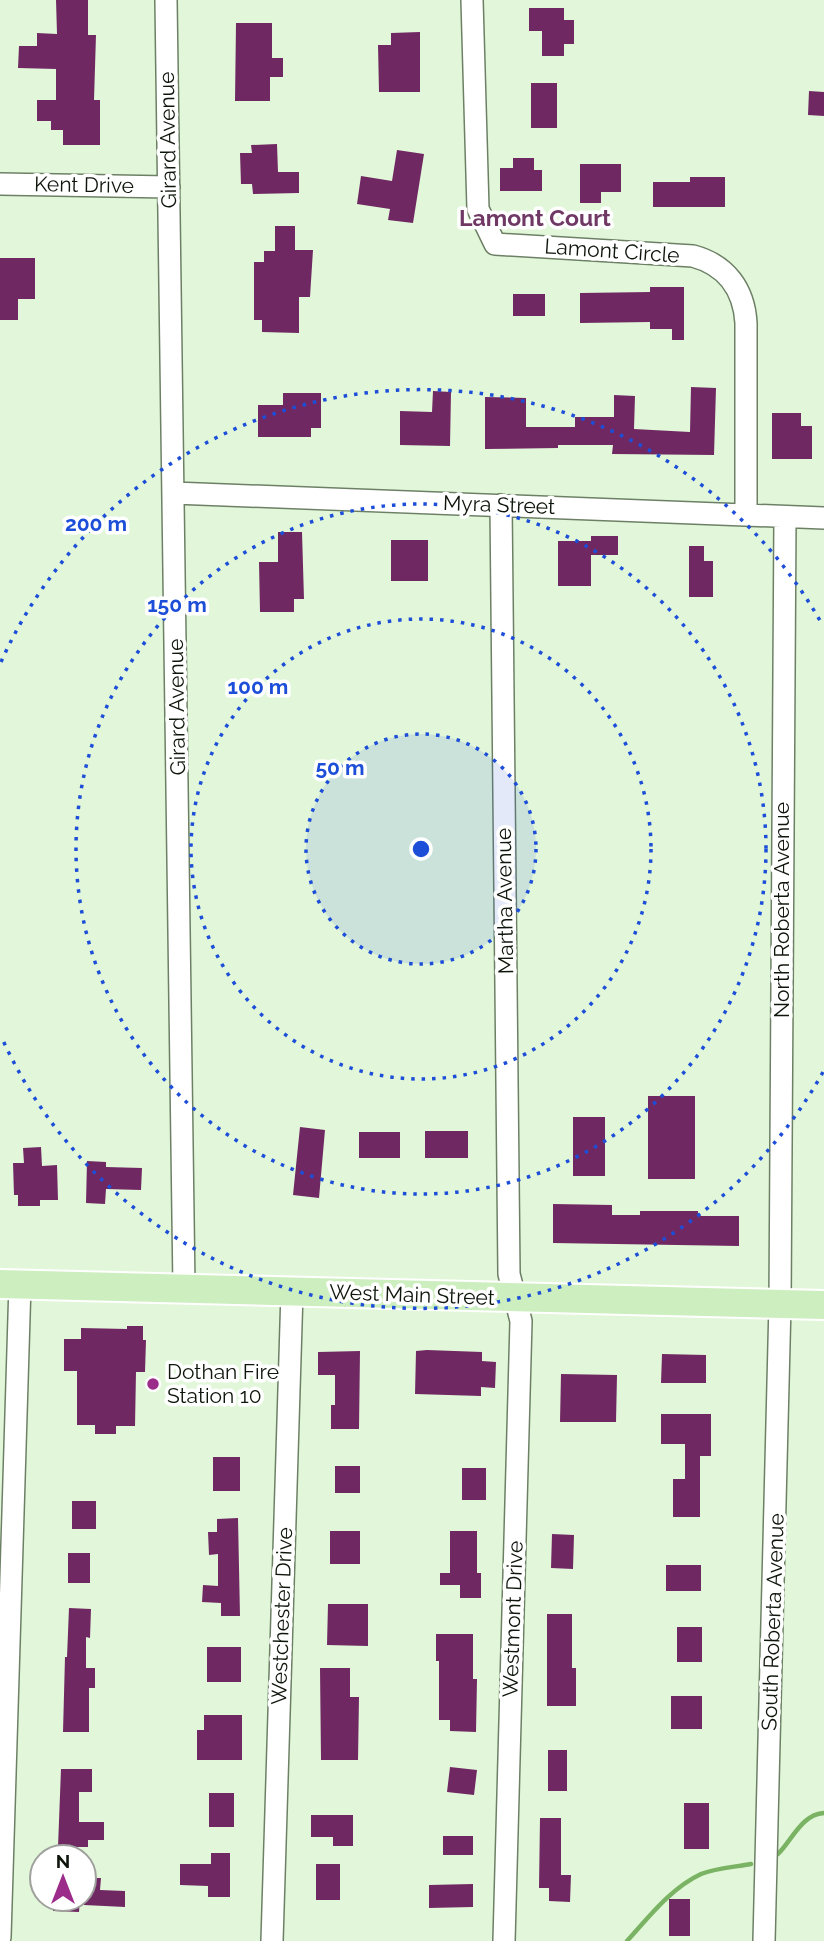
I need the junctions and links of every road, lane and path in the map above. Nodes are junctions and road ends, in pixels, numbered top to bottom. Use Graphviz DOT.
graph roads {
  1 [pos="166,0"];
  2 [pos="472,0"];
  3 [pos="0,184"];
  4 [pos="169,187"];
  5 [pos="174,493"];
  6 [pos="501,505"];
  7 [pos="746,515"];
  8 [pos="785,517"];
  9 [pos="824,519"];
  10 [pos="10,1284"];
  11 [pos="184,1288"];
  12 [pos="292,1292"];
  13 [pos="515,1298"];
  14 [pos="780,1304"];
  15 [pos="824,1305"];
  16 [pos="0,1937"];
  17 [pos="272,1941"];
  18 [pos="504,1941"];
  19 [pos="764,1941"];
  1 -- 4 [label="street, Girard Avenue"];
  2 -- 7 [label="street, Lamont Circle"];
  3 -- 4 [label="street, Kent Drive"];
  4 -- 5 [label="street, Girard Avenue"];
  5 -- 6 [label="street, Myra Street"];
  5 -- 11 [label="street, Girard Avenue"];
  6 -- 7 [label="street, Myra Street"];
  6 -- 13 [label="street, Martha Avenue"];
  7 -- 8 [label="street, Myra Street"];
  8 -- 9 [label="street, Myra Street"];
  8 -- 14 [label="street, North Roberta Avenue"];
  10 -- 11 [label="main road, West Main Street"];
  10 -- 16 [label="street"];
  11 -- 12 [label="main road, West Main Street"];
  12 -- 13 [label="main road, West Main Street"];
  12 -- 17 [label="street, Westchester Drive"];
  13 -- 14 [label="main road, West Main Street"];
  13 -- 18 [label="street, Westmont Drive"];
  14 -- 15 [label="main road, West Main Street"];
  14 -- 19 [label="street, South Roberta Avenue"];
}
